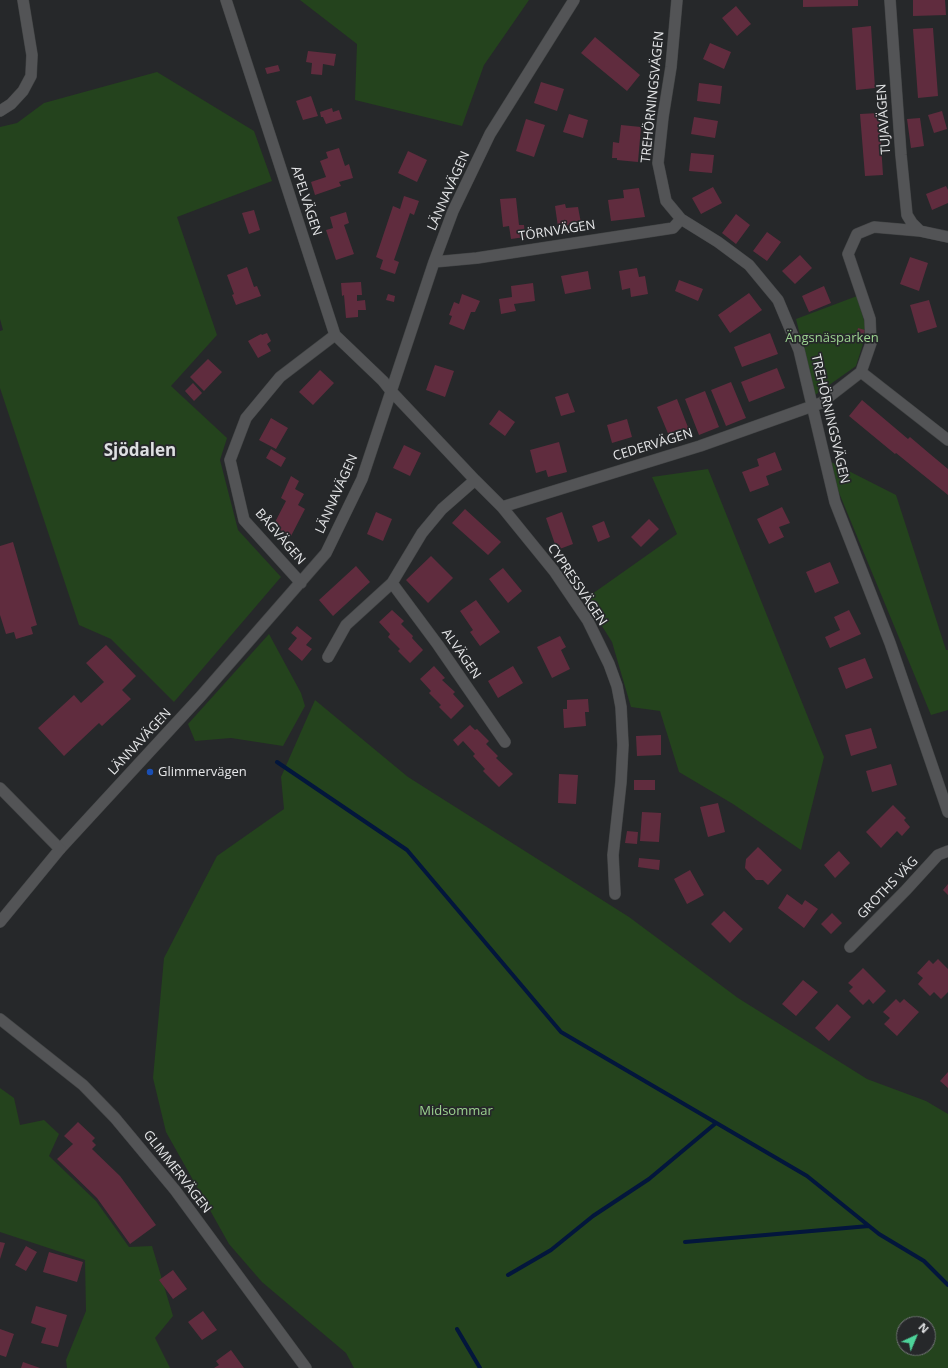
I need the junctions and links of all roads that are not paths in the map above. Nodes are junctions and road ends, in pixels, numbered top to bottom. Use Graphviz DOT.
graph roads {
  1 [pos="23,0"];
  2 [pos="226,0"];
  3 [pos="574,0"];
  4 [pos="677,0"];
  5 [pos="890,0"];
  6 [pos="0,111"];
  7 [pos="681,219"];
  8 [pos="920,231"];
  9 [pos="948,237"];
  10 [pos="434,262"];
  11 [pos="336,335"];
  12 [pos="861,372"];
  13 [pos="391,391"];
  14 [pos="811,406"];
  15 [pos="948,440"];
  16 [pos="475,480"];
  17 [pos="502,507"];
  18 [pos="301,583"];
  19 [pos="392,583"];
  20 [pos="328,657"];
  21 [pos="505,742"];
  22 [pos="0,788"];
  23 [pos="948,812"];
  24 [pos="60,849"];
  25 [pos="948,851"];
  26 [pos="615,894"];
  27 [pos="0,922"];
  28 [pos="850,947"];
  29 [pos="0,1019"];
  30 [pos="306,1368"];
  1 -- 6 [label="street"];
  2 -- 11 [label="street, APELVÄGEN"];
  3 -- 10 [label="street, LÄNNAVÄGEN"];
  4 -- 7 [label="street, TREHÖRNINGSVÄGEN"];
  5 -- 8 [label="street, TUJAVÄGEN"];
  7 -- 10 [label="street, TÖRNVÄGEN"];
  7 -- 14 [label="street, TREHÖRNINGSVÄGEN"];
  8 -- 9 [label="street"];
  8 -- 12 [label="street"];
  10 -- 13 [label="street, LÄNNAVÄGEN"];
  11 -- 13 [label="street, APELVÄGEN"];
  11 -- 18 [label="street, BÅGVÄGEN"];
  12 -- 14 [label="street, CEDERVÄGEN"];
  12 -- 15 [label="street"];
  13 -- 16 [label="street, CYPRESSVÄGEN"];
  13 -- 18 [label="street, LÄNNAVÄGEN"];
  14 -- 17 [label="street, CEDERVÄGEN"];
  14 -- 23 [label="street, TREHÖRNINGSVÄGEN"];
  16 -- 17 [label="street, CYPRESSVÄGEN"];
  16 -- 19 [label="street"];
  17 -- 26 [label="street, CYPRESSVÄGEN"];
  18 -- 24 [label="street, LÄNNAVÄGEN"];
  19 -- 20 [label="street"];
  19 -- 21 [label="street, ALVÄGEN"];
  22 -- 24 [label="street"];
  24 -- 27 [label="street, LÄNNAVÄGEN"];
  25 -- 28 [label="street, GROTHS VÄG"];
  29 -- 30 [label="street, GLIMMERVÄGEN"];
}
